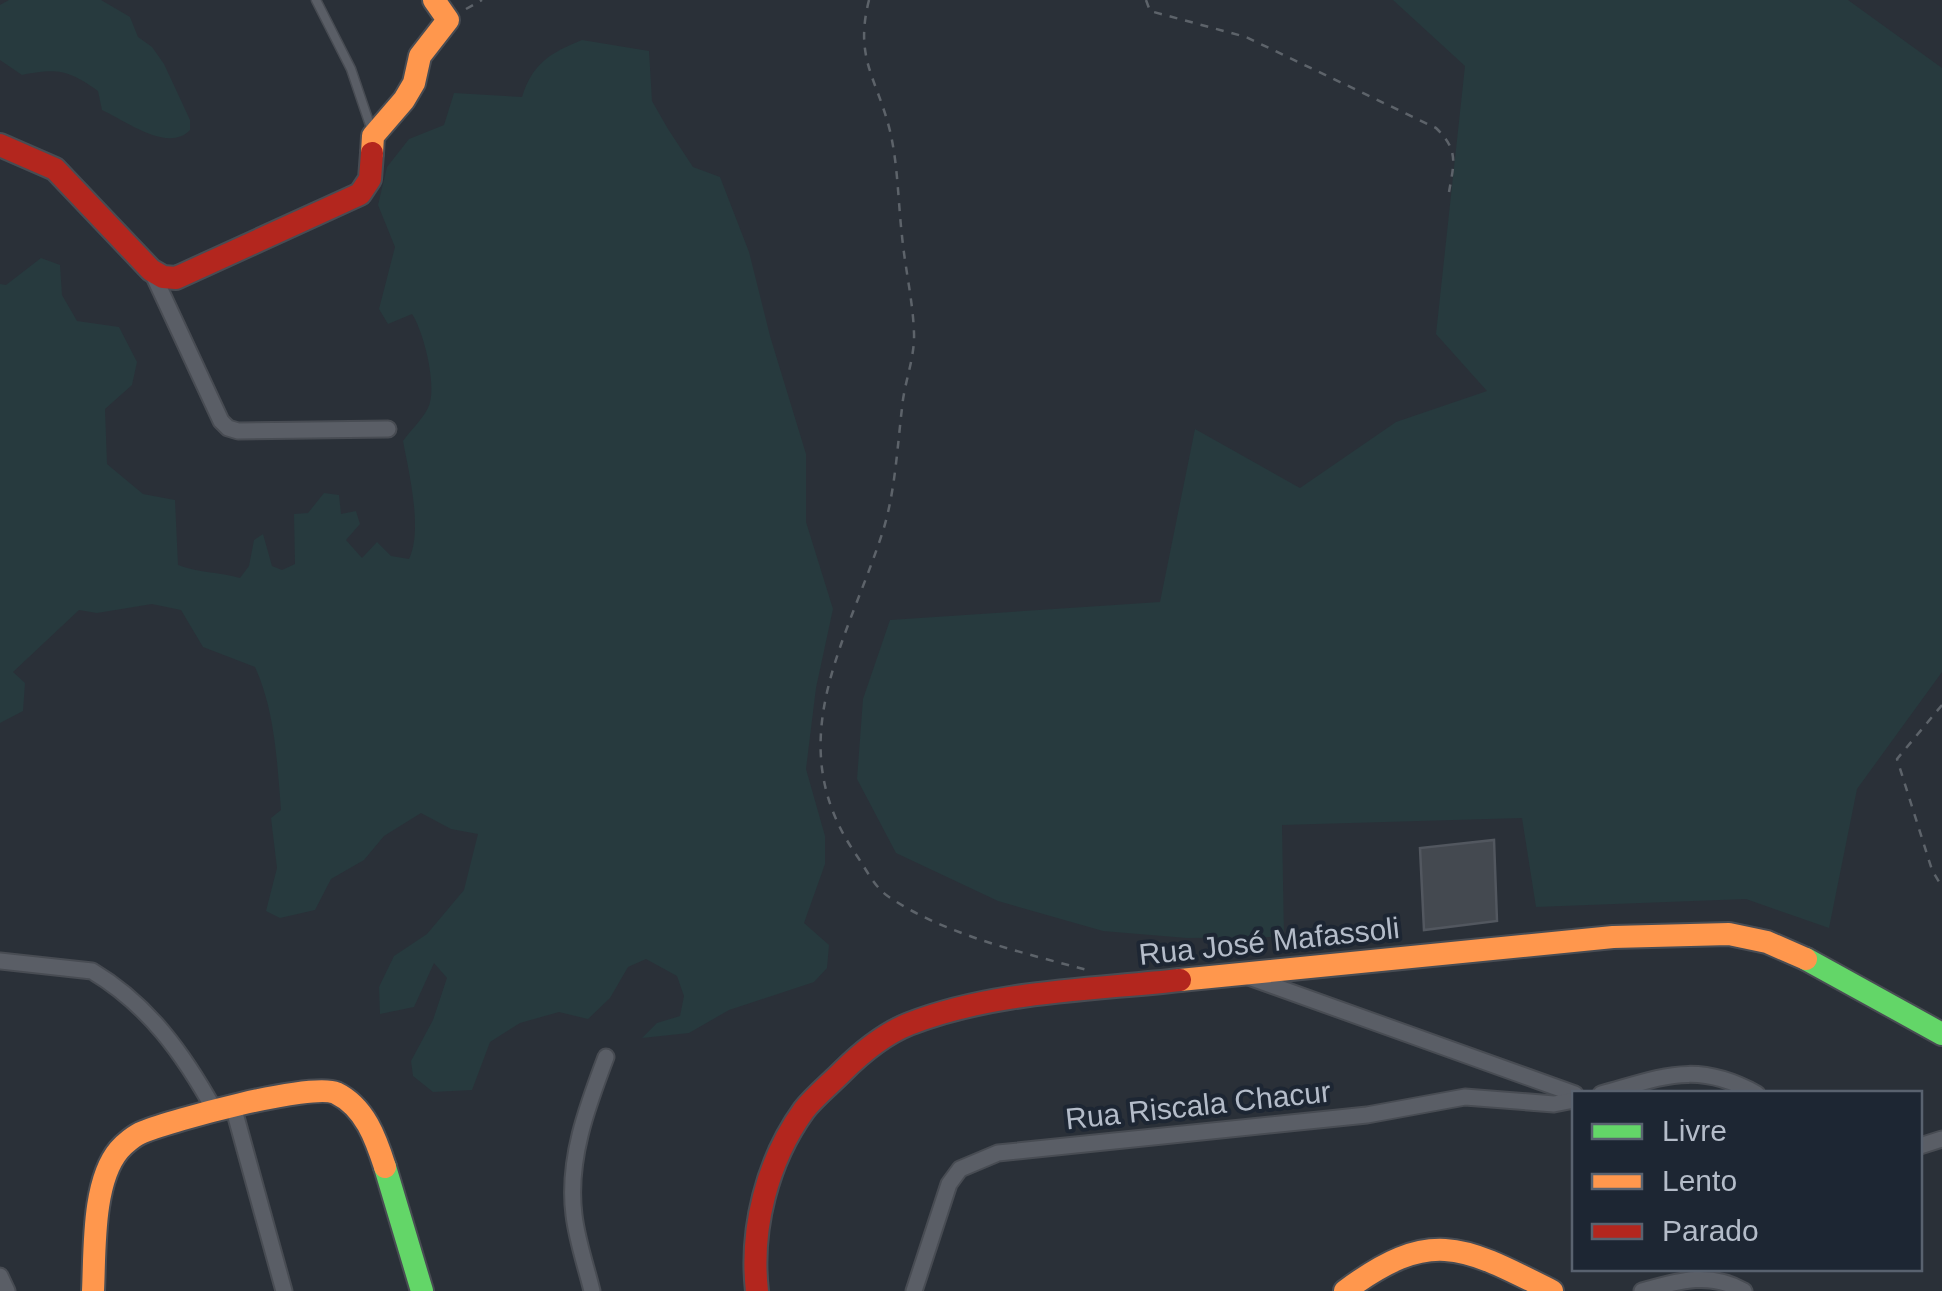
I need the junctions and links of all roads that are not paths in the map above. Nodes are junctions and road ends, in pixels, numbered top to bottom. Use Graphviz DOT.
graph roads {
  1 [pos="316,0"];
  2 [pos="434,0"];
  3 [pos="373,136"];
  4 [pos="0,145"];
  5 [pos="151,270"];
  6 [pos="388,429"];
  7 [pos="0,961"];
  8 [pos="1237,973"];
  9 [pos="1942,1034"];
  10 [pos="606,1057"];
  11 [pos="1611,1091"];
  12 [pos="1752,1091"];
  13 [pos="1572,1095"];
  14 [pos="1572,1097"];
  15 [pos="224,1108"];
  16 [pos="0,1276"];
  17 [pos="7,1291"];
  18 [pos="93,1291"];
  19 [pos="284,1291"];
  20 [pos="422,1291"];
  21 [pos="592,1291"];
  22 [pos="757,1291"];
  23 [pos="914,1291"];
  24 [pos="1345,1291"];
  25 [pos="1552,1291"];
  26 [pos="1642,1291"];
  27 [pos="1744,1291"];
  1 -- 3 [label="lane"];
  2 -- 3 [label="street"];
  3 -- 5 [label="street"];
  4 -- 5 [label="street"];
  5 -- 6 [label="street"];
  7 -- 15 [label="street"];
  8 -- 9 [label="street, Rua José Mafassoli"];
  8 -- 13 [label="street"];
  8 -- 22 [label="street, Rua José Mafassoli"];
  10 -- 21 [label="street"];
  11 -- 12 [label="street"];
  14 -- 23 [label="street, Rua Riscala Chacur"];
  15 -- 18 [label="street"];
  15 -- 19 [label="street"];
  15 -- 20 [label="street"];
  16 -- 17 [label="street"];
  24 -- 25 [label="street"];
  26 -- 27 [label="street"];
}
